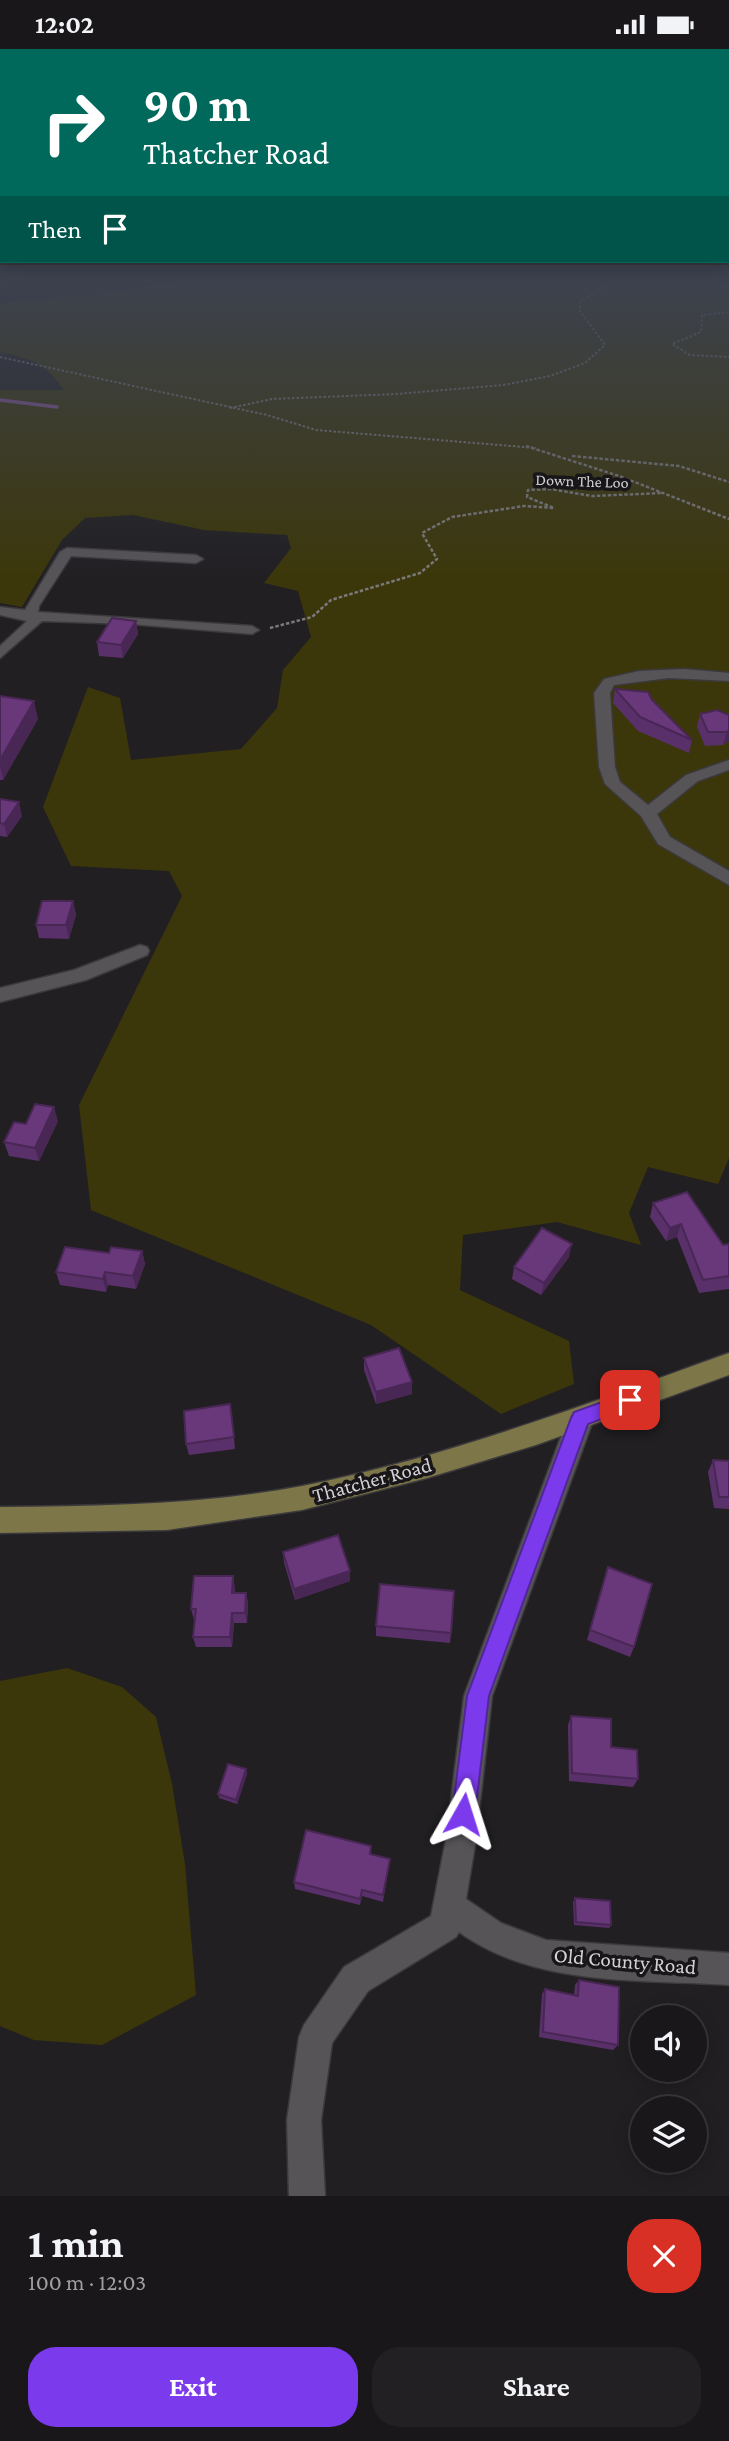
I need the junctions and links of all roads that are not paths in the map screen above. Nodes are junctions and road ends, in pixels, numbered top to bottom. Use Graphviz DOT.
graph roads {
  1 [pos="197,559"];
  2 [pos="0,611"];
  3 [pos="31,616"];
  4 [pos="252,630"];
  5 [pos="0,654"];
  6 [pos="729,677"];
  7 [pos="729,765"];
  8 [pos="648,813"];
  9 [pos="729,879"];
  10 [pos="140,951"];
  11 [pos="0,995"];
  12 [pos="729,1364"];
  13 [pos="581,1418"];
  14 [pos="0,1520"];
  15 [pos="449,1906"];
  16 [pos="729,1969"];
  17 [pos="306,2196"];
  1 -- 3 [label="street"];
  2 -- 3 [label="street"];
  3 -- 4 [label="street"];
  3 -- 5 [label="street"];
  6 -- 8 [label="street"];
  7 -- 8 [label="street"];
  8 -- 9 [label="street"];
  10 -- 11 [label="street"];
  12 -- 13 [label="main road, Thatcher Road"];
  13 -- 14 [label="main road, Thatcher Road"];
  13 -- 15 [label="street"];
  15 -- 16 [label="street, Old County Road"];
  15 -- 17 [label="street"];
}
